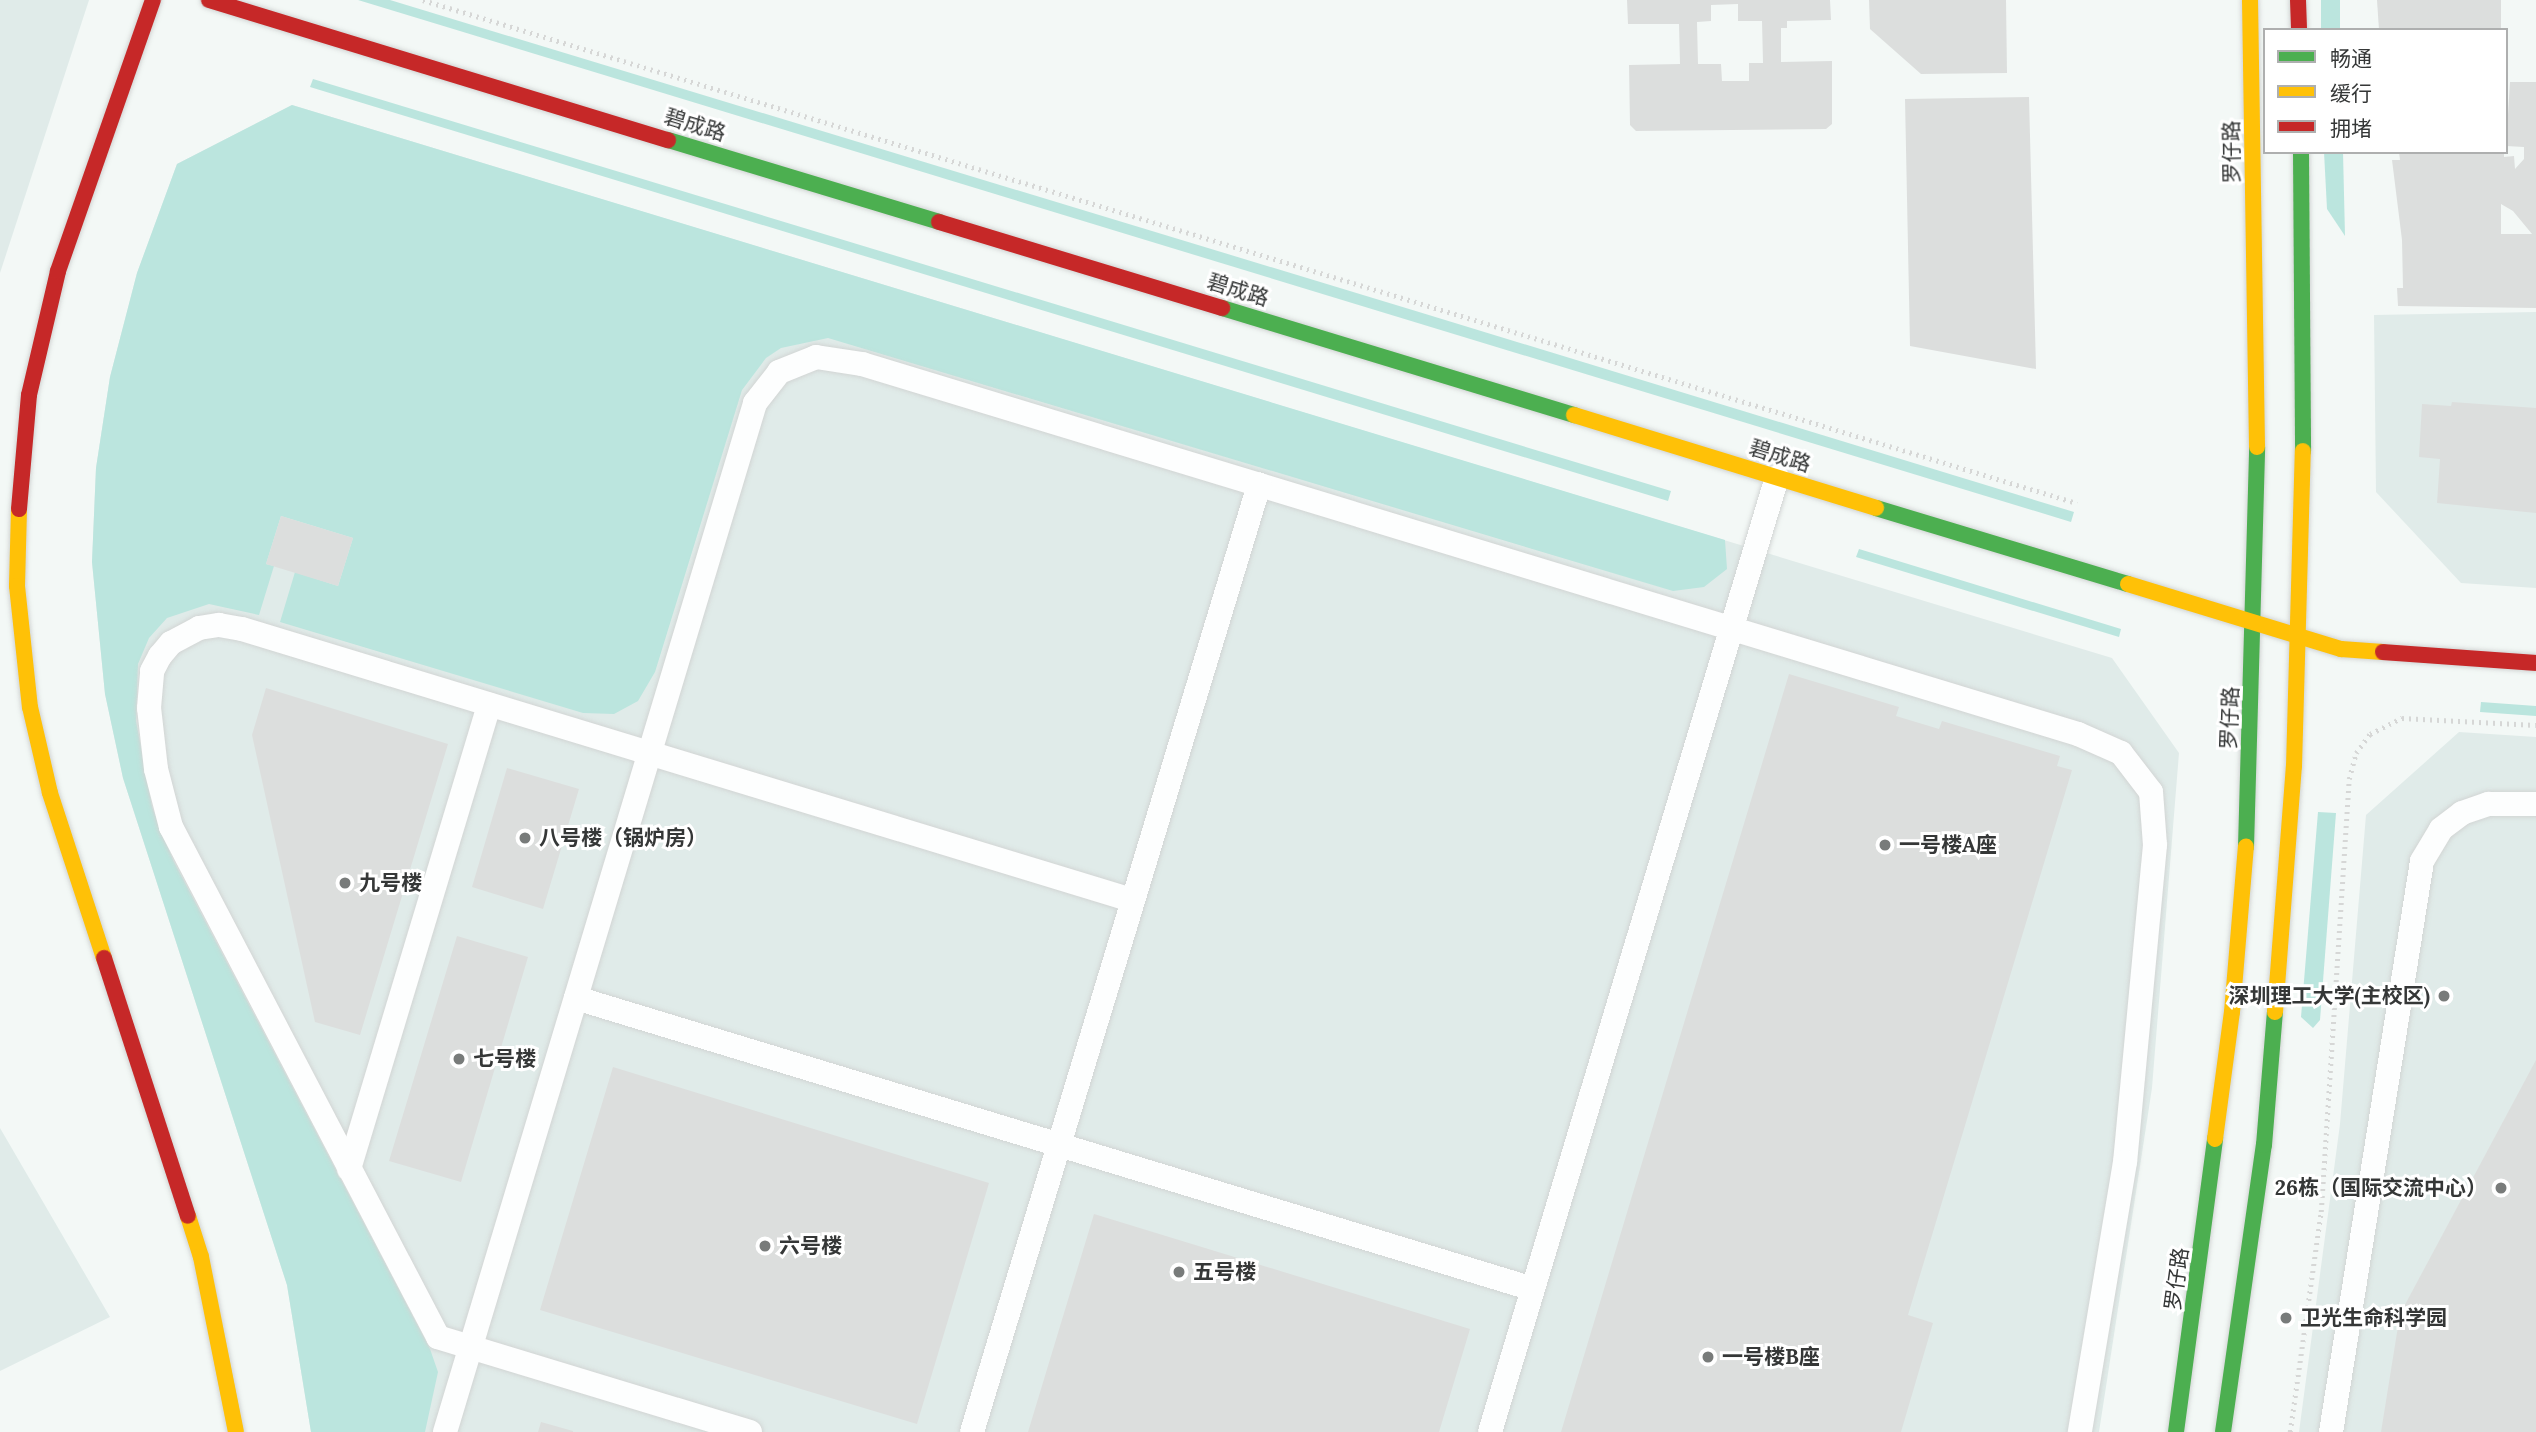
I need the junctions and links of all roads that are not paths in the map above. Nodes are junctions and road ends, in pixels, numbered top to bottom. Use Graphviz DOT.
graph roads {
  1 [pos="153,0"];
  2 [pos="209,0"];
  3 [pos="2250,0"];
  4 [pos="2298,0"];
  5 [pos="2299,28"];
  6 [pos="2301,154"];
  7 [pos="1777,477"];
  8 [pos="1259,485"];
  9 [pos="2254,624"];
  10 [pos="2298,637"];
  11 [pos="2536,663"];
  12 [pos="489,705"];
  13 [pos="650,753"];
  14 [pos="2536,804"];
  15 [pos="1132,900"];
  16 [pos="576,998"];
  17 [pos="1059,1145"];
  18 [pos="349,1169"];
  19 [pos="1532,1289"];
  20 [pos="471,1347"];
  21 [pos="236,1432"];
  22 [pos="445,1432"];
  23 [pos="750,1432"];
  24 [pos="972,1432"];
  25 [pos="1489,1432"];
  26 [pos="2080,1432"];
  27 [pos="2176,1432"];
  28 [pos="2223,1432"];
  29 [pos="2331,1432"];
  1 -- 21 [label="street"];
  2 -- 7 [label="street, 碧成路"];
  3 -- 9 [label="street, 罗仔路"];
  4 -- 5 [label="street"];
  6 -- 10 [label="street"];
  7 -- 9 [label="street, 碧成路"];
  7 -- 19 [label="lane"];
  8 -- 13 [label="lane"];
  8 -- 15 [label="lane"];
  8 -- 26 [label="lane"];
  9 -- 10 [label="street, 碧成路"];
  9 -- 27 [label="street, 罗仔路"];
  10 -- 11 [label="street, 碧成路"];
  10 -- 28 [label="street"];
  12 -- 13 [label="lane"];
  12 -- 18 [label="lane"];
  12 -- 18 [label="lane"];
  13 -- 15 [label="lane"];
  13 -- 16 [label="lane"];
  14 -- 29 [label="lane"];
  15 -- 17 [label="lane"];
  16 -- 17 [label="lane"];
  16 -- 20 [label="lane"];
  17 -- 19 [label="lane"];
  17 -- 24 [label="lane"];
  18 -- 20 [label="lane"];
  19 -- 25 [label="lane"];
  20 -- 22 [label="lane"];
  20 -- 23 [label="lane"];
}
